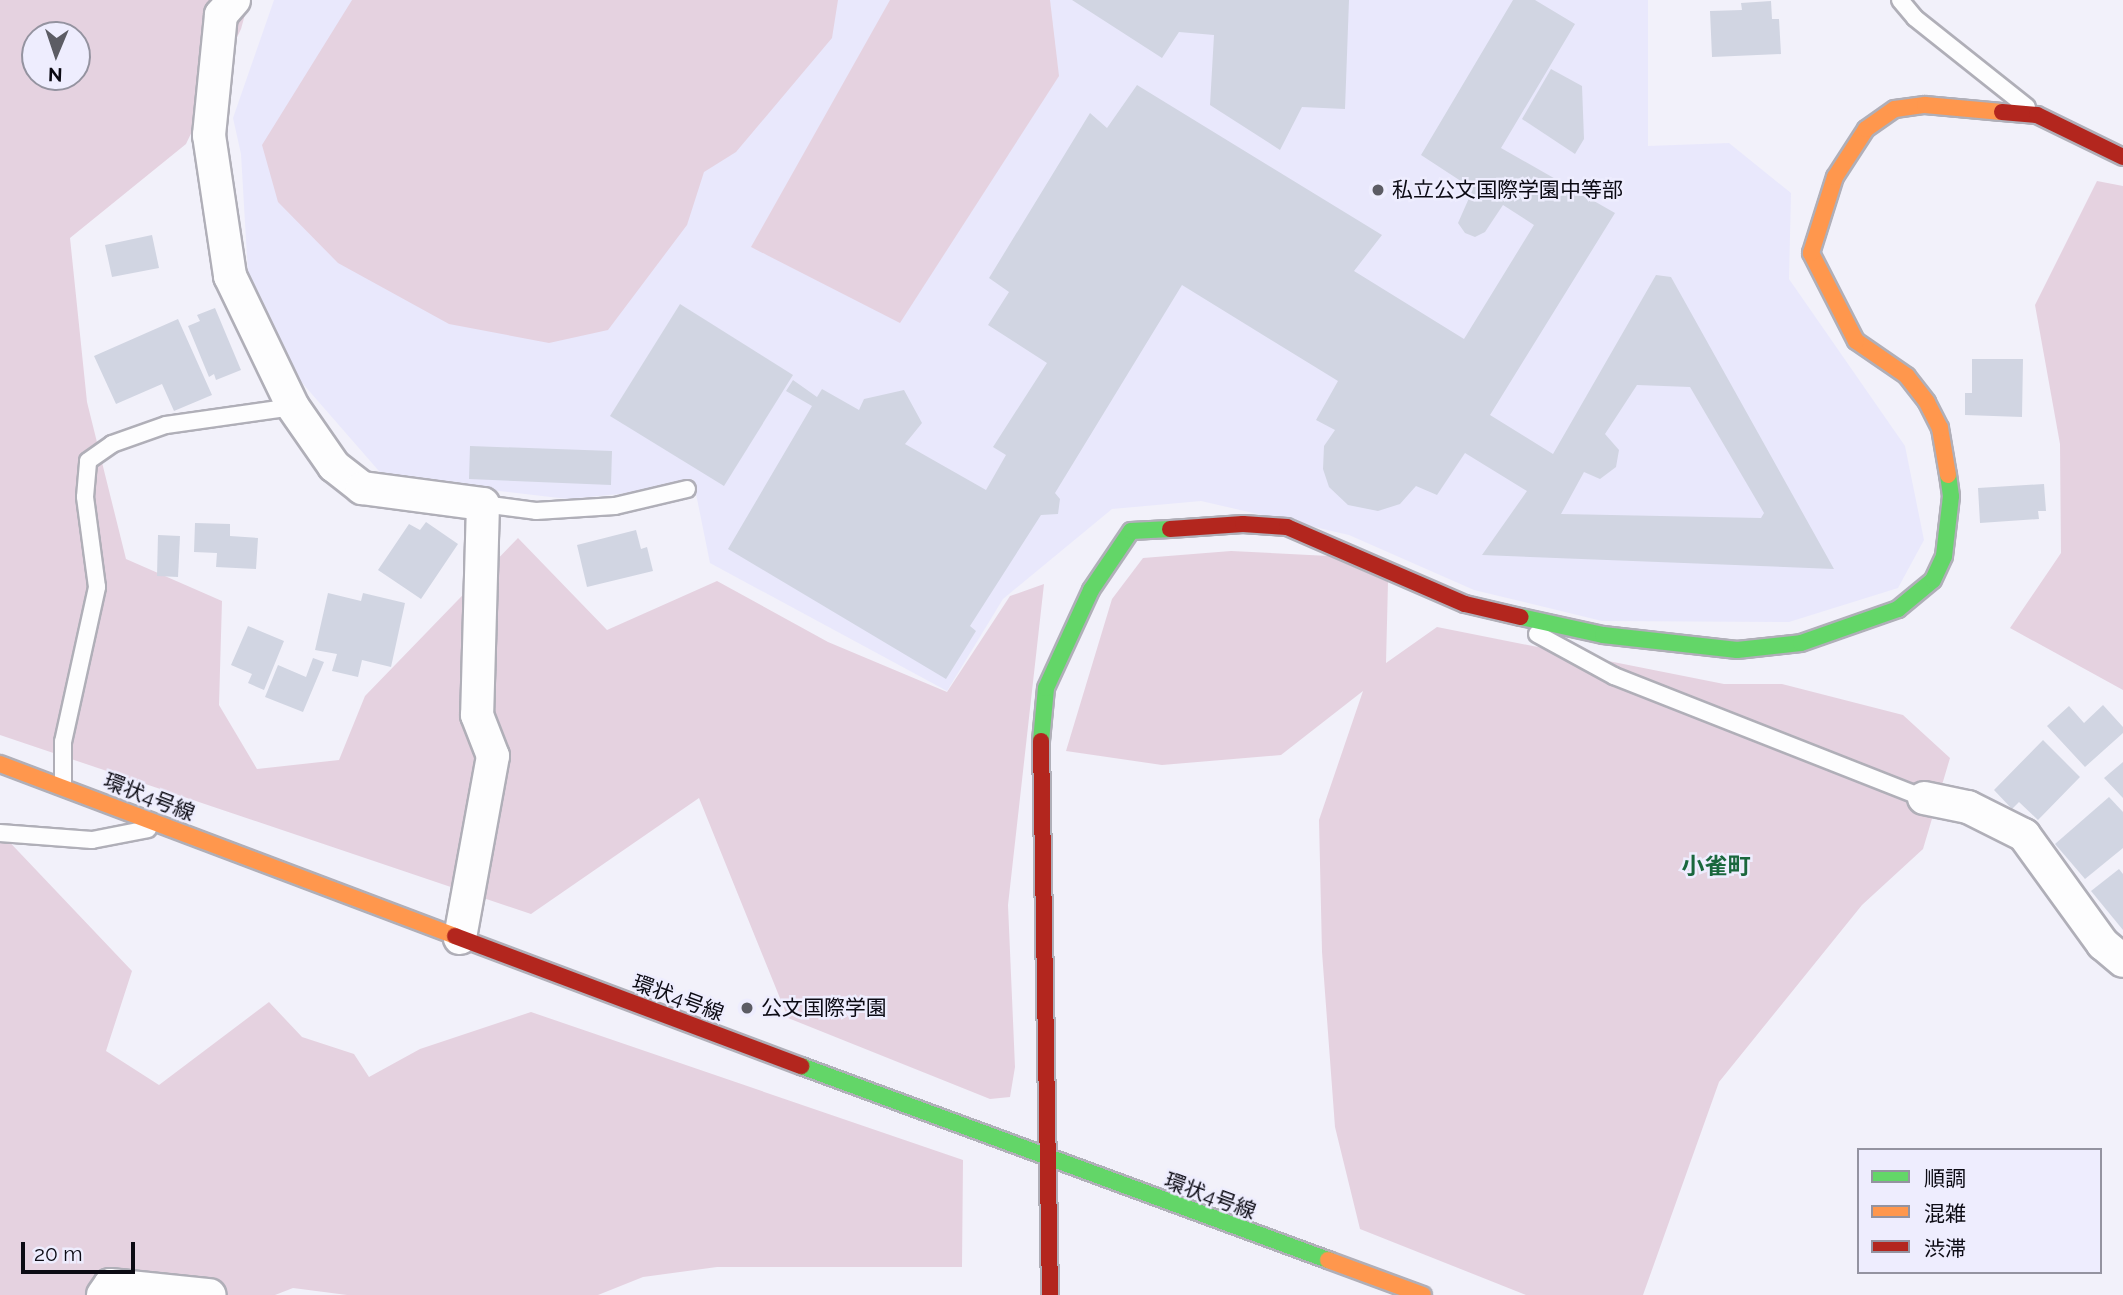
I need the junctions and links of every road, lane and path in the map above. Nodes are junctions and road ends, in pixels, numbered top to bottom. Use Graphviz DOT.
graph roads {
  1 [pos="234,0"];
  2 [pos="1900,0"];
  3 [pos="2037,115"];
  4 [pos="2123,157"];
  5 [pos="293,407"];
  6 [pos="687,489"];
  7 [pos="483,504"];
  8 [pos="1501,614"];
  9 [pos="0,764"];
  10 [pos="63,786"];
  11 [pos="1924,798"];
  12 [pos="164,826"];
  13 [pos="0,833"];
  14 [pos="460,938"];
  15 [pos="2123,961"];
  16 [pos="1045,1158"];
  17 [pos="103,1295"];
  18 [pos="209,1295"];
  19 [pos="1051,1295"];
  20 [pos="1423,1295"];
  1 -- 5 [label="street"];
  2 -- 3 [label="lane"];
  3 -- 4 [label="street"];
  3 -- 8 [label="street"];
  5 -- 7 [label="street"];
  5 -- 10 [label="lane"];
  6 -- 7 [label="lane"];
  7 -- 14 [label="street"];
  8 -- 11 [label="lane"];
  8 -- 16 [label="street"];
  9 -- 10 [label="street, 環状4号線"];
  10 -- 12 [label="street, 環状4号線"];
  11 -- 15 [label="street"];
  12 -- 13 [label="lane"];
  12 -- 14 [label="street, 環状4号線"];
  14 -- 16 [label="street, 環状4号線"];
  16 -- 19 [label="street"];
  16 -- 20 [label="street, 環状4号線"];
  17 -- 18 [label="street"];
}
